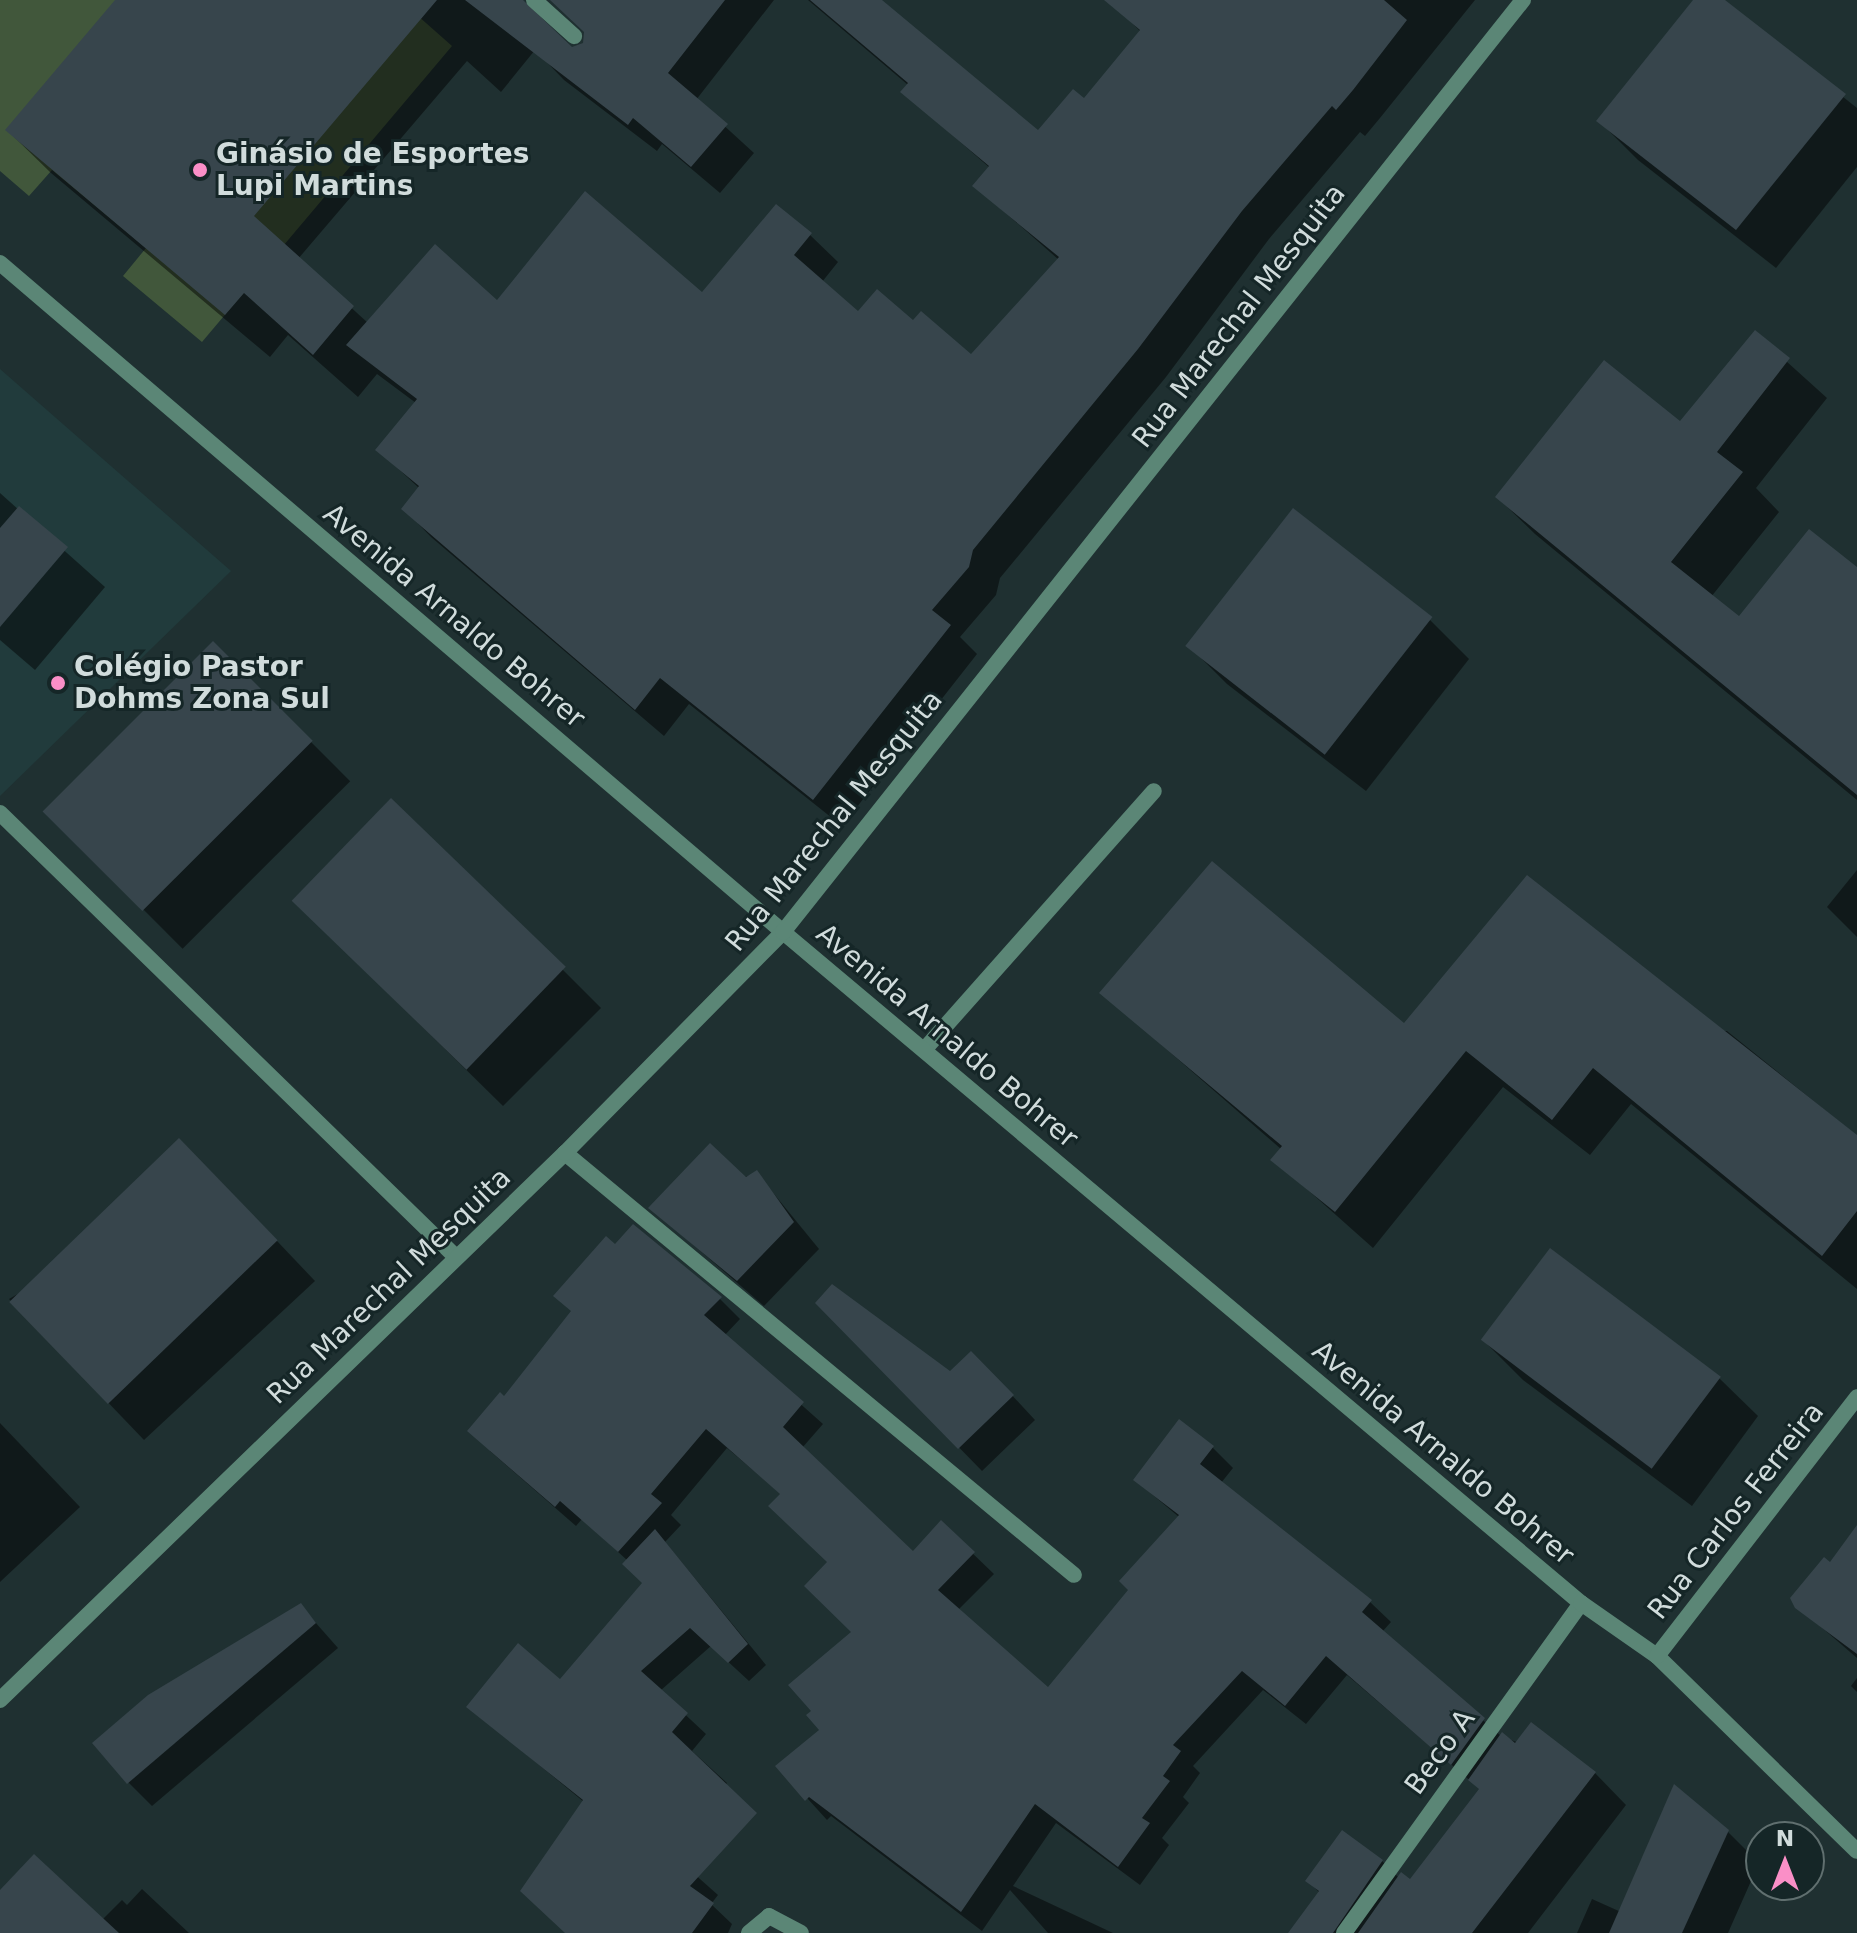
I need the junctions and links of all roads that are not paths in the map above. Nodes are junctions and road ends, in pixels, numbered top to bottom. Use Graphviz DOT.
graph roads {
  1 [pos="534,0"];
  2 [pos="1523,0"];
  3 [pos="574,36"];
  4 [pos="0,263"];
  5 [pos="1154,791"];
  6 [pos="0,813"];
  7 [pos="783,932"];
  8 [pos="924,1050"];
  9 [pos="565,1153"];
  10 [pos="456,1257"];
  11 [pos="1857,1397"];
  12 [pos="1074,1575"];
  13 [pos="1581,1603"];
  14 [pos="1657,1656"];
  15 [pos="0,1700"];
  16 [pos="1857,1851"];
  17 [pos="749,1933"];
  18 [pos="801,1933"];
  19 [pos="1344,1933"];
  1 -- 3 [label="street"];
  2 -- 7 [label="street, Rua Marechal Mesquita"];
  4 -- 7 [label="street, Avenida Arnaldo Bohrer"];
  5 -- 8 [label="street"];
  6 -- 10 [label="street"];
  7 -- 8 [label="street, Avenida Arnaldo Bohrer"];
  7 -- 9 [label="street, Rua Marechal Mesquita"];
  8 -- 13 [label="street, Avenida Arnaldo Bohrer"];
  9 -- 10 [label="street, Rua Marechal Mesquita"];
  9 -- 12 [label="street"];
  10 -- 15 [label="street, Rua Marechal Mesquita"];
  11 -- 14 [label="street, Rua Carlos Ferreira"];
  13 -- 14 [label="street, Avenida Arnaldo Bohrer"];
  13 -- 19 [label="street, Beco A"];
  14 -- 16 [label="street, Avenida Arnaldo Bohrer"];
  17 -- 18 [label="street"];
}
